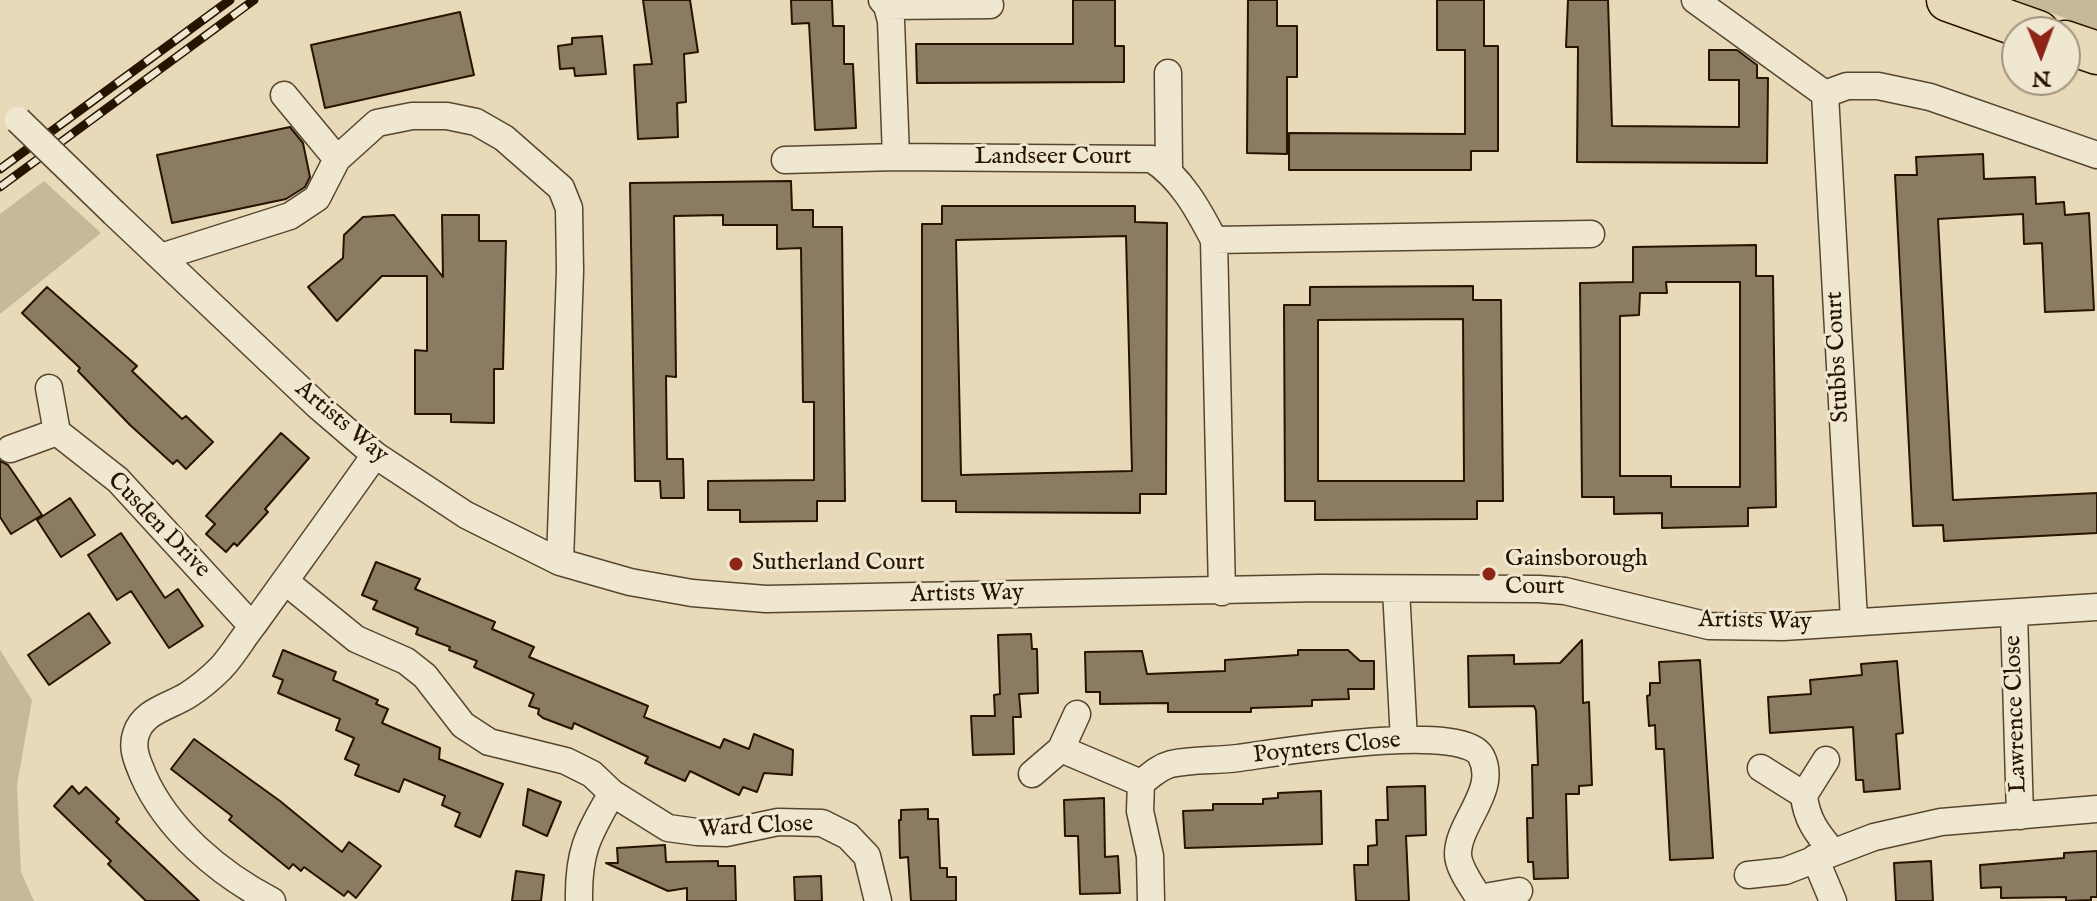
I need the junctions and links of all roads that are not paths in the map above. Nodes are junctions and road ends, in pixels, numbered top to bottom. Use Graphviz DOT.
graph roads {
  1 [pos="1695,0"];
  2 [pos="1948,0"];
  3 [pos="884,3"];
  4 [pos="990,5"];
  5 [pos="2001,19"];
  6 [pos="1168,73"];
  7 [pos="1825,94"];
  8 [pos="284,95"];
  9 [pos="9,116"];
  10 [pos="2097,155"];
  11 [pos="896,157"];
  12 [pos="337,159"];
  13 [pos="785,160"];
  14 [pos="1169,170"];
  15 [pos="1591,234"];
  16 [pos="1214,240"];
  17 [pos="161,257"];
  18 [pos="49,388"];
  19 [pos="57,432"];
  20 [pos="10,449"];
  21 [pos="375,455"];
  22 [pos="560,562"];
  23 [pos="286,582"];
  24 [pos="1396,589"];
  25 [pos="1222,592"];
  26 [pos="2097,607"];
  27 [pos="2014,613"];
  28 [pos="1854,620"];
  29 [pos="252,626"];
  30 [pos="1077,714"];
  31 [pos="1404,740"];
  32 [pos="1061,749"];
  33 [pos="1826,760"];
  34 [pos="1761,768"];
  35 [pos="1032,774"];
  36 [pos="1141,783"];
  37 [pos="612,793"];
  38 [pos="1804,795"];
  39 [pos="2097,809"];
  40 [pos="2020,816"];
  41 [pos="1824,854"];
  42 [pos="1748,875"];
  43 [pos="1519,891"];
  44 [pos="1475,900"];
  45 [pos="272,901"];
  46 [pos="579,901"];
  47 [pos="878,901"];
  48 [pos="1151,901"];
  49 [pos="1833,901"];
  1 -- 7 [label="street"];
  2 -- 5 [label="main road"];
  3 -- 4 [label="street"];
  3 -- 11 [label="street"];
  6 -- 14 [label="street"];
  7 -- 10 [label="street"];
  7 -- 28 [label="street, Stubbs Court"];
  8 -- 12 [label="street"];
  9 -- 17 [label="street, Artists Way, bridge"];
  11 -- 13 [label="street, Landseer Court"];
  11 -- 14 [label="street, Landseer Court"];
  12 -- 17 [label="street"];
  12 -- 22 [label="street"];
  14 -- 16 [label="street"];
  15 -- 16 [label="street"];
  16 -- 25 [label="street"];
  17 -- 21 [label="street, Artists Way"];
  18 -- 19 [label="street"];
  19 -- 20 [label="street"];
  19 -- 29 [label="street, Cusden Drive"];
  21 -- 22 [label="street, Artists Way"];
  21 -- 23 [label="street"];
  22 -- 25 [label="street, Artists Way"];
  23 -- 29 [label="street"];
  23 -- 37 [label="street, Ward Close"];
  24 -- 25 [label="street, Artists Way"];
  24 -- 28 [label="street, Artists Way"];
  24 -- 31 [label="street"];
  26 -- 27 [label="street, Artists Way"];
  27 -- 28 [label="street, Artists Way"];
  27 -- 40 [label="street, Lawrence Close"];
  29 -- 45 [label="street"];
  30 -- 32 [label="street"];
  31 -- 36 [label="street, Poynters Close"];
  31 -- 44 [label="street, Poynters Close"];
  32 -- 35 [label="street"];
  32 -- 36 [label="street"];
  33 -- 38 [label="street"];
  34 -- 38 [label="street"];
  36 -- 48 [label="street"];
  37 -- 46 [label="street"];
  37 -- 47 [label="street, Ward Close"];
  38 -- 41 [label="street"];
  39 -- 40 [label="street, Lawrence Close"];
  40 -- 41 [label="street, Lawrence Close"];
  41 -- 42 [label="street, Lawrence Close"];
  41 -- 49 [label="street"];
  43 -- 44 [label="street, Poynters Close"];
}
